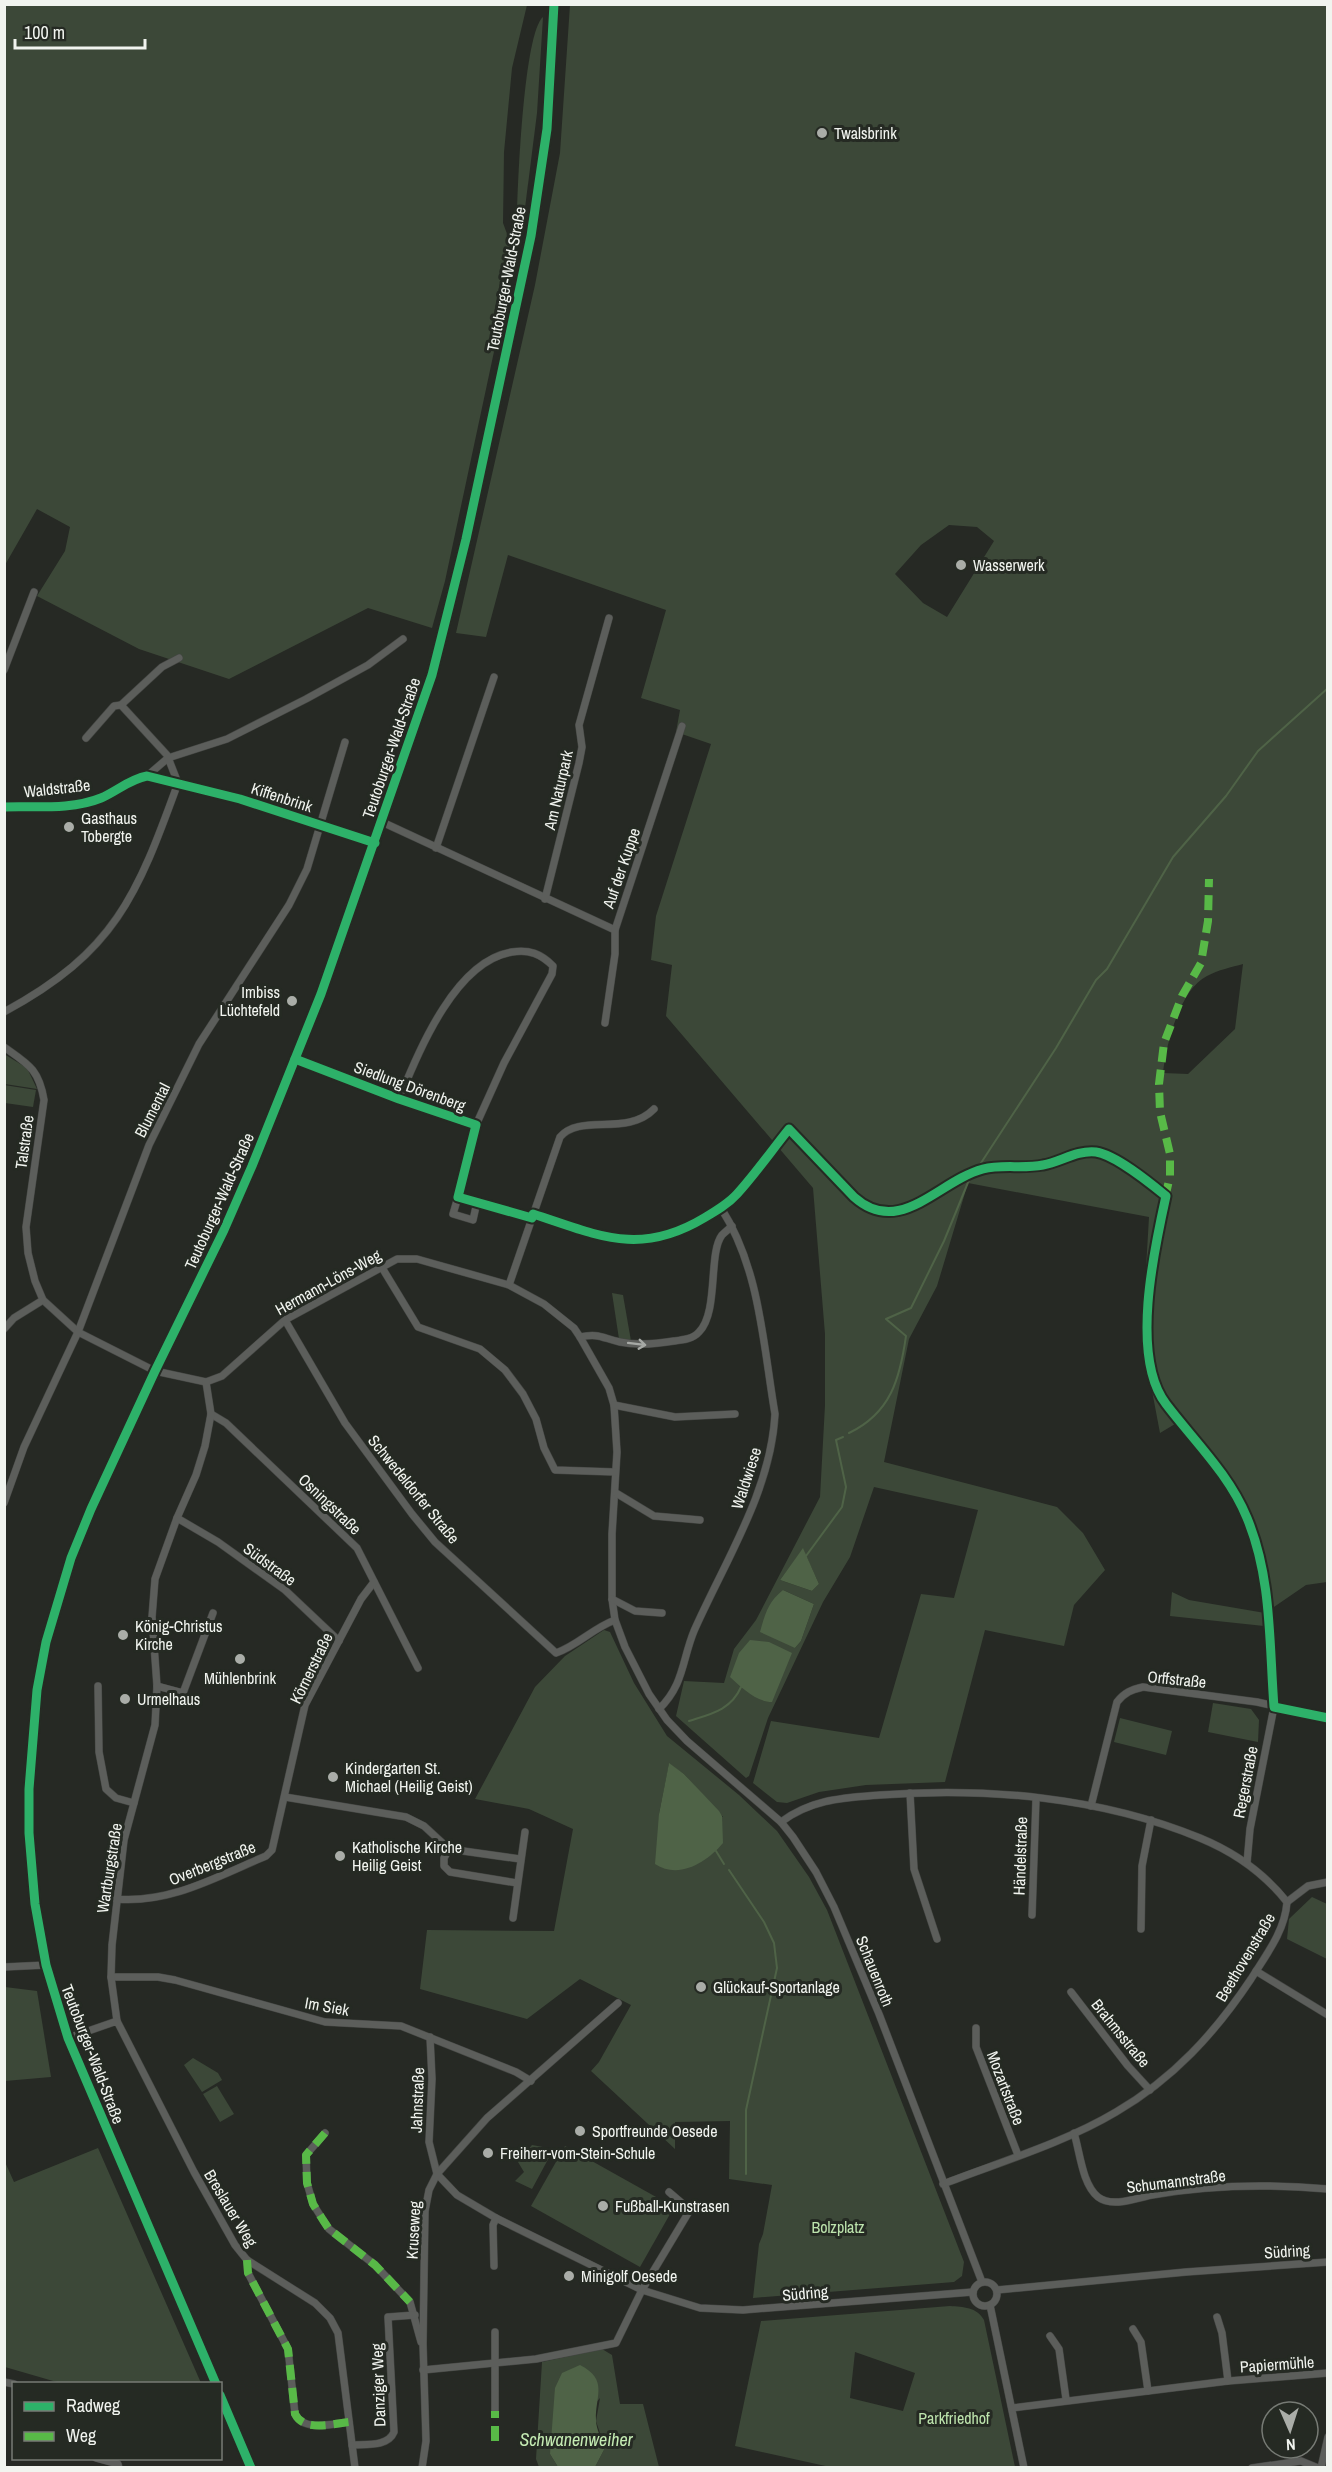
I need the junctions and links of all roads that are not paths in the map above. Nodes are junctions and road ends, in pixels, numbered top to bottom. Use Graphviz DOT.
graph roads {
  1 [pos="554,4"];
  2 [pos="34,592"];
  3 [pos="609,618"];
  4 [pos="403,639"];
  5 [pos="4,643"];
  6 [pos="13,646"];
  7 [pos="179,658"];
  8 [pos="4,670"];
  9 [pos="494,677"];
  10 [pos="121,705"];
  11 [pos="682,726"];
  12 [pos="86,738"];
  13 [pos="345,742"];
  14 [pos="168,759"];
  15 [pos="147,776"];
  16 [pos="178,783"];
  17 [pos="4,807"];
  18 [pos="382,822"];
  19 [pos="322,825"];
  20 [pos="375,843"];
  21 [pos="436,848"];
  22 [pos="545,899"];
  23 [pos="615,930"];
  24 [pos="4,1012"];
  25 [pos="605,1023"];
  26 [pos="4,1047"];
  27 [pos="295,1059"];
  28 [pos="399,1099"];
  29 [pos="654,1109"];
  30 [pos="476,1125"];
  31 [pos="789,1129"];
  32 [pos="458,1197"];
  33 [pos="477,1202"];
  34 [pos="721,1208"];
  35 [pos="532,1216"];
  36 [pos="732,1226"];
  37 [pos="381,1266"];
  38 [pos="509,1285"];
  39 [pos="43,1300"];
  40 [pos="285,1320"];
  41 [pos="4,1329"];
  42 [pos="78,1332"];
  43 [pos="580,1337"];
  44 [pos="155,1371"];
  45 [pos="206,1382"];
  46 [pos="614,1405"];
  47 [pos="211,1414"];
  48 [pos="735,1414"];
  49 [pos="615,1472"];
  50 [pos="616,1493"];
  51 [pos="4,1503"];
  52 [pos="177,1518"];
  53 [pos="700,1520"];
  54 [pos="374,1582"];
  55 [pos="612,1599"];
  56 [pos="213,1612"];
  57 [pos="662,1613"];
  58 [pos="615,1620"];
  59 [pos="339,1641"];
  60 [pos="418,1668"];
  61 [pos="98,1686"];
  62 [pos="157,1686"];
  63 [pos="1274,1707"];
  64 [pos="659,1709"];
  65 [pos="1328,1718"];
  66 [pos="667,1720"];
  67 [pos="910,1793"];
  68 [pos="285,1797"];
  69 [pos="1036,1798"];
  70 [pos="134,1803"];
  71 [pos="1091,1806"];
  72 [pos="283,1808"];
  73 [pos="1151,1820"];
  74 [pos="781,1822"];
  75 [pos="525,1832"];
  76 [pos="449,1849"];
  77 [pos="520,1859"];
  78 [pos="1248,1863"];
  79 [pos="1328,1882"];
  80 [pos="517,1883"];
  81 [pos="116,1899"];
  82 [pos="1287,1902"];
  83 [pos="1032,1915"];
  84 [pos="513,1918"];
  85 [pos="1141,1929"];
  86 [pos="937,1939"];
  87 [pos="46,1965"];
  88 [pos="4,1967"];
  89 [pos="1256,1971"];
  90 [pos="111,1977"];
  91 [pos="1071,1992"];
  92 [pos="618,2003"];
  93 [pos="1328,2015"];
  94 [pos="117,2021"];
  95 [pos="976,2028"];
  96 [pos="430,2037"];
  97 [pos="68,2038"];
  98 [pos="531,2081"];
  99 [pos="1150,2090"];
  100 [pos="325,2133"];
  101 [pos="1074,2133"];
  102 [pos="1018,2155"];
  103 [pos="433,2164"];
  104 [pos="436,2174"];
  105 [pos="943,2184"];
  106 [pos="1328,2189"];
  107 [pos="669,2192"];
  108 [pos="496,2218"];
  109 [pos="247,2260"];
  110 [pos="1328,2262"];
  111 [pos="494,2266"];
  112 [pos="982,2282"];
  113 [pos="642,2290"];
  114 [pos="997,2290"];
  115 [pos="973,2292"];
  116 [pos="990,2304"];
  117 [pos="415,2315"];
  118 [pos="1217,2317"];
  119 [pos="1132,2329"];
  120 [pos="495,2332"];
  121 [pos="1050,2336"];
  122 [pos="423,2344"];
  123 [pos="494,2364"];
  124 [pos="423,2370"];
  125 [pos="1328,2373"];
  126 [pos="1228,2381"];
  127 [pos="215,2382"];
  128 [pos="1148,2391"];
  129 [pos="1066,2399"];
  130 [pos="222,2401"];
  131 [pos="1012,2408"];
  132 [pos="495,2411"];
  133 [pos="349,2422"];
  134 [pos="1328,2437"];
  135 [pos="352,2445"];
  136 [pos="103,2460"];
  137 [pos="119,2468"];
  138 [pos="251,2468"];
  139 [pos="355,2468"];
  140 [pos="422,2468"];
  141 [pos="1024,2468"];
  142 [pos="1252,2468"];
  143 [pos="1319,2468"];
  1 -- 18 [label="main road, Teutoburger-Wald-Straße"];
  2 -- 6 [label="street"];
  3 -- 22 [label="street, Am Naturpark"];
  4 -- 14 [label="street, Waldstraße"];
  5 -- 6 [label="street"];
  6 -- 8 [label="street"];
  7 -- 10 [label="street"];
  9 -- 21 [label="street"];
  10 -- 12 [label="street"];
  10 -- 14 [label="street"];
  11 -- 23 [label="street, Auf der Kuppe"];
  13 -- 19 [label="street, Blumental"];
  14 -- 15 [label="street, Waldstraße"];
  14 -- 16 [label="street"];
  15 -- 16 [label="street"];
  15 -- 17 [label="street, Waldstraße"];
  16 -- 19 [label="street, Kiffenbrink"];
  16 -- 24 [label="street"];
  18 -- 20 [label="main road, Teutoburger-Wald-Straße"];
  18 -- 21 [label="street"];
  19 -- 20 [label="street, Kiffenbrink"];
  19 -- 42 [label="street, Blumental"];
  20 -- 27 [label="main road, Teutoburger-Wald-Straße"];
  21 -- 22 [label="street"];
  22 -- 23 [label="street"];
  23 -- 25 [label="street, Auf der Kuppe"];
  26 -- 39 [label="street, Talstraße"];
  27 -- 28 [label="street, Siedlung Dörenberg"];
  27 -- 44 [label="main road, Teutoburger-Wald-Straße"];
  28 -- 30 [label="street, Siedlung Dörenberg"];
  28 -- 30 [label="street, Siedlung Dörenberg"];
  29 -- 35 [label="street"];
  30 -- 32 [label="street, Siedlung Dörenberg"];
  31 -- 34 [label="street"];
  32 -- 33 [label="street"];
  32 -- 33 [label="street"];
  33 -- 35 [label="street"];
  34 -- 35 [label="street"];
  34 -- 36 [label="street, Waldwiese"];
  35 -- 38 [label="street"];
  43 -- 36 [label="street, one-way"];
  36 -- 64 [label="street, Waldwiese"];
  37 -- 38 [label="street, Hermann-Löns-Weg"];
  37 -- 40 [label="street, Hermann-Löns-Weg"];
  37 -- 49 [label="street"];
  38 -- 43 [label="street, Hermann-Löns-Weg"];
  39 -- 41 [label="street"];
  39 -- 42 [label="street, Talstraße"];
  40 -- 45 [label="street, Hermann-Löns-Weg"];
  40 -- 58 [label="street, Schwedeldorfer Straße"];
  42 -- 44 [label="street, Talstraße"];
  42 -- 51 [label="street, Blumental"];
  43 -- 46 [label="street, Hermann-Löns-Weg"];
  44 -- 45 [label="street"];
  44 -- 87 [label="main road, Teutoburger-Wald-Straße"];
  45 -- 47 [label="street, Wartburgstraße"];
  46 -- 48 [label="street"];
  46 -- 49 [label="street, Hermann-Löns-Weg"];
  47 -- 52 [label="street, Wartburgstraße"];
  47 -- 54 [label="street, Osningstraße"];
  49 -- 50 [label="street, Hermann-Löns-Weg"];
  50 -- 53 [label="street"];
  50 -- 55 [label="street, Hermann-Löns-Weg"];
  52 -- 59 [label="street, Südstraße"];
  52 -- 62 [label="street, Wartburgstraße"];
  54 -- 59 [label="street, Körnerstraße"];
  54 -- 60 [label="street, Osningstraße"];
  55 -- 57 [label="street"];
  55 -- 58 [label="street, Hermann-Löns-Weg"];
  56 -- 62 [label="street"];
  58 -- 64 [label="street, Hermann-Löns-Weg"];
  59 -- 68 [label="street, Körnerstraße"];
  61 -- 70 [label="street"];
  62 -- 70 [label="street, Wartburgstraße"];
  63 -- 65 [label="street"];
  63 -- 71 [label="street, Orffstraße"];
  63 -- 78 [label="street, Regerstraße"];
  64 -- 66 [label="street, Hermann-Löns-Weg"];
  66 -- 74 [label="street, Schauenroth"];
  67 -- 69 [label="street, Beethovenstraße"];
  67 -- 74 [label="street, Beethovenstraße"];
  67 -- 86 [label="street"];
  68 -- 72 [label="street, Körnerstraße"];
  68 -- 76 [label="street"];
  69 -- 71 [label="street, Beethovenstraße"];
  69 -- 83 [label="street, Händelstraße"];
  70 -- 81 [label="street, Wartburgstraße"];
  71 -- 73 [label="street, Beethovenstraße"];
  72 -- 81 [label="street, Overbergstraße"];
  73 -- 78 [label="street, Beethovenstraße"];
  73 -- 85 [label="street"];
  74 -- 105 [label="street, Schauenroth"];
  75 -- 77 [label="street"];
  76 -- 77 [label="street"];
  76 -- 80 [label="street"];
  77 -- 80 [label="street"];
  78 -- 82 [label="street, Beethovenstraße"];
  79 -- 82 [label="street"];
  80 -- 84 [label="street"];
  81 -- 90 [label="street, Wartburgstraße"];
  82 -- 89 [label="street, Beethovenstraße"];
  87 -- 88 [label="street"];
  87 -- 97 [label="main road, Teutoburger-Wald-Straße"];
  89 -- 93 [label="street"];
  89 -- 99 [label="street, Beethovenstraße"];
  90 -- 94 [label="street, Wartburgstraße"];
  90 -- 96 [label="street, Im Siek"];
  91 -- 99 [label="street, Brahmsstraße"];
  92 -- 98 [label="street, Kruseweg"];
  94 -- 97 [label="street"];
  94 -- 109 [label="street, Breslauer Weg"];
  95 -- 102 [label="street, Mozartstraße"];
  96 -- 98 [label="street, Im Siek"];
  96 -- 103 [label="street, Jahnstraße"];
  97 -- 127 [label="main road, Teutoburger-Wald-Straße"];
  98 -- 104 [label="street, Kruseweg"];
  99 -- 101 [label="street, Beethovenstraße"];
  100 -- 117 [label="street"];
  101 -- 102 [label="street, Beethovenstraße"];
  101 -- 106 [label="street, Schumannstraße"];
  102 -- 105 [label="street, Beethovenstraße"];
  103 -- 104 [label="street, Südring"];
  104 -- 108 [label="street, Südring"];
  104 -- 122 [label="street, Kruseweg"];
  105 -- 112 [label="street, Schauenroth"];
  107 -- 113 [label="street"];
  108 -- 111 [label="street"];
  108 -- 113 [label="street, Südring"];
  109 -- 133 [label="street, Breslauer Weg"];
  109 -- 133 [label="street"];
  110 -- 114 [label="street, Südring"];
  112 -- 114 [label="street"];
  112 -- 115 [label="street"];
  113 -- 115 [label="street, Südring"];
  113 -- 123 [label="street"];
  114 -- 116 [label="street"];
  115 -- 116 [label="street"];
  116 -- 131 [label="street"];
  117 -- 122 [label="street"];
  117 -- 135 [label="street, Danziger Weg"];
  118 -- 126 [label="street, Papiermühle"];
  119 -- 128 [label="street"];
  120 -- 123 [label="street"];
  121 -- 129 [label="street"];
  122 -- 124 [label="street, Kruseweg"];
  123 -- 124 [label="street"];
  123 -- 132 [label="street"];
  124 -- 140 [label="street, Kruseweg"];
  125 -- 126 [label="street, Papiermühle"];
  126 -- 128 [label="street, Papiermühle"];
  128 -- 129 [label="street, Papiermühle"];
  129 -- 131 [label="street, Papiermühle"];
  130 -- 138 [label="main road"];
  131 -- 141 [label="street"];
  133 -- 135 [label="street, Breslauer Weg"];
  134 -- 143 [label="street"];
  135 -- 139 [label="street, Breslauer Weg"];
  136 -- 137 [label="street"];
  142 -- 143 [label="street"];
}
